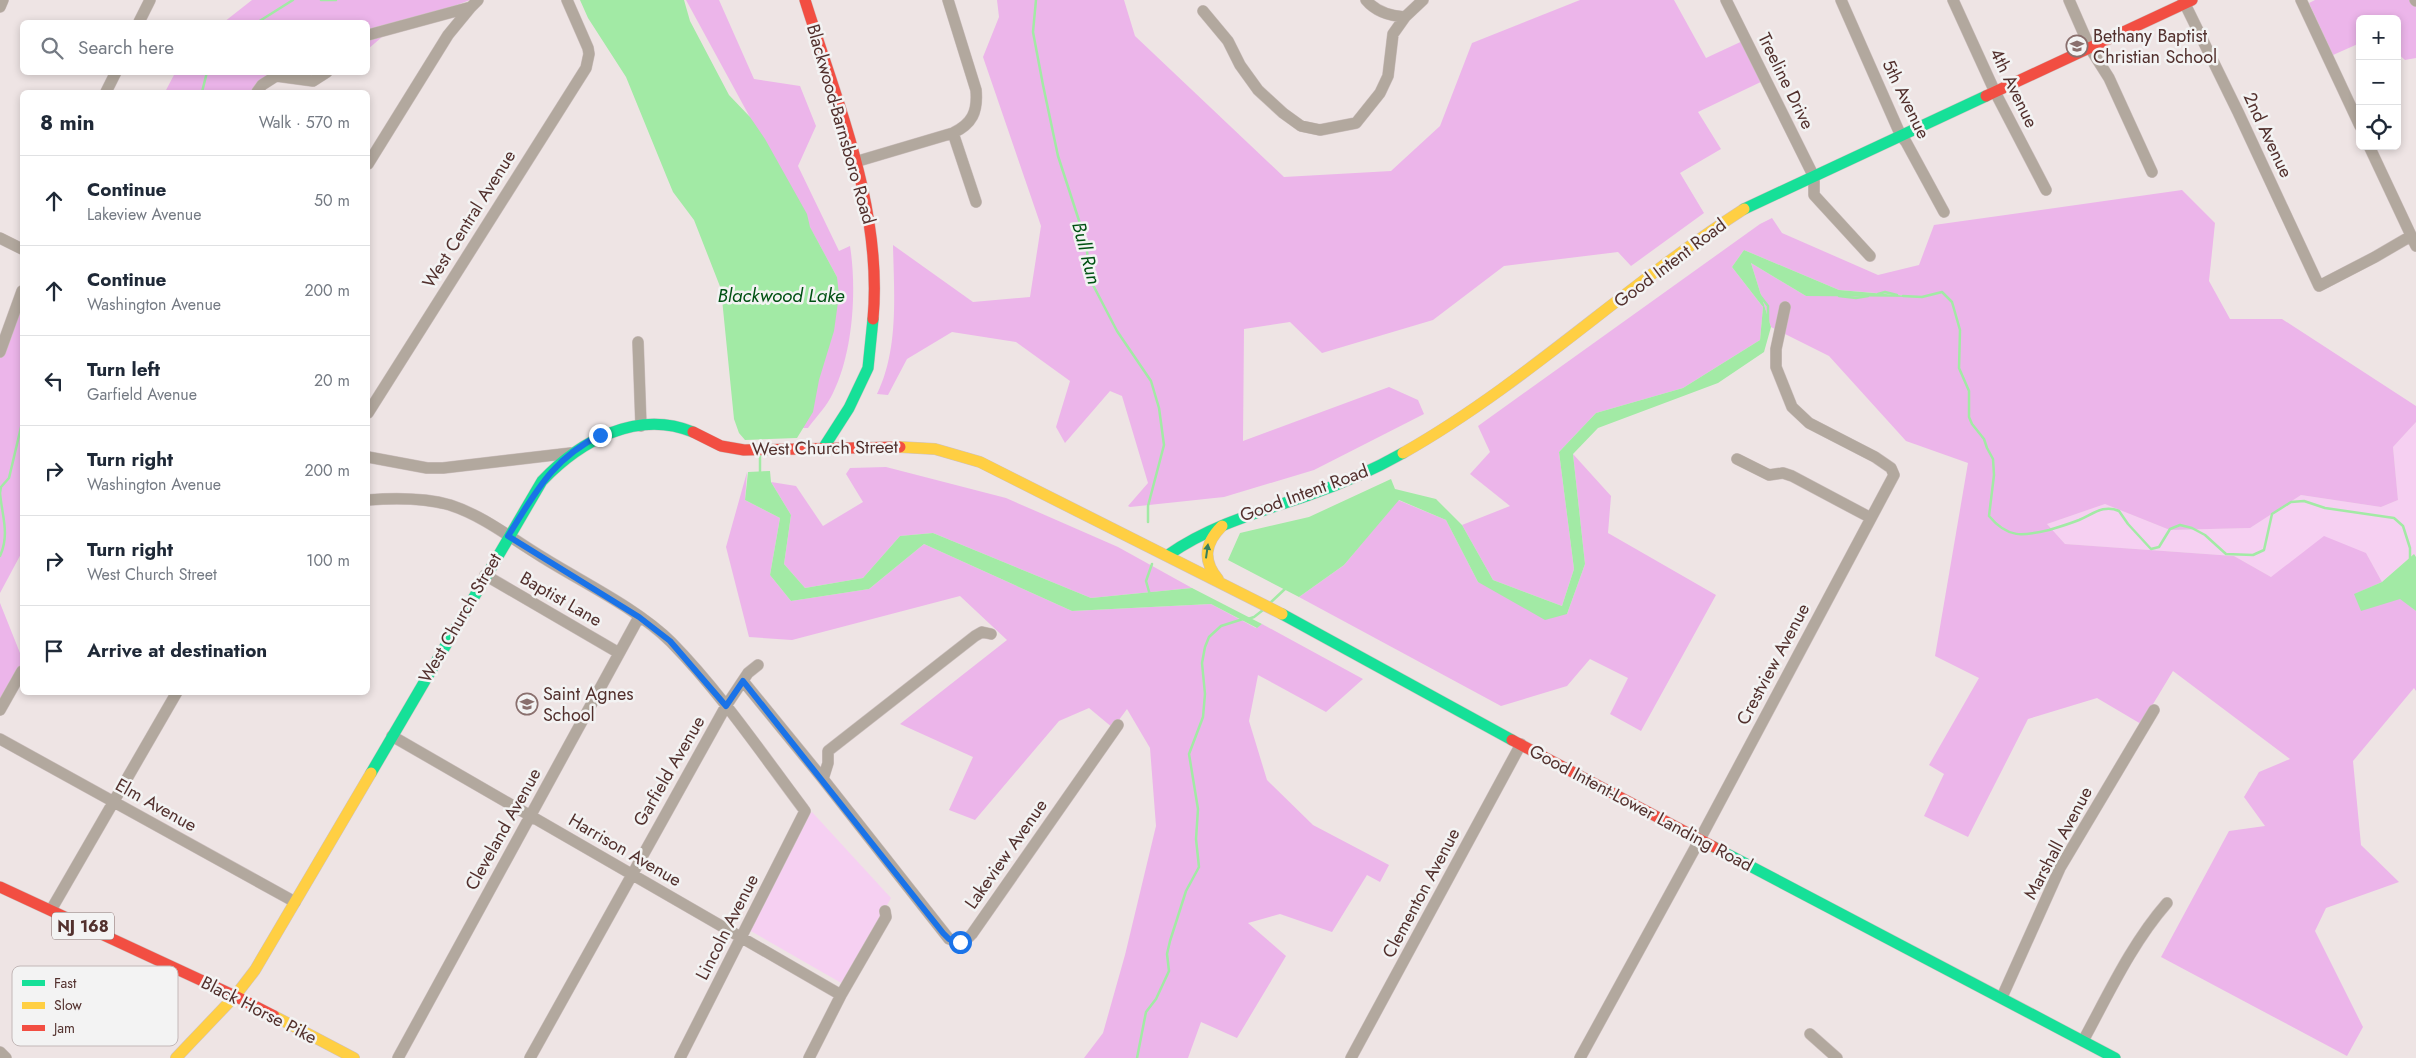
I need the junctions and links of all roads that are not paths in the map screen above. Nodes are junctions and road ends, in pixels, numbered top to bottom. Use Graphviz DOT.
graph roads {
  1 [pos="3,0"];
  2 [pos="150,0"];
  3 [pos="567,0"];
  4 [pos="805,0"];
  5 [pos="948,0"];
  6 [pos="1366,0"];
  7 [pos="1423,0"];
  8 [pos="1726,0"];
  9 [pos="1841,0"];
  10 [pos="1953,0"];
  11 [pos="2069,0"];
  12 [pos="2301,0"];
  13 [pos="2186,1"];
  14 [pos="475,3"];
  15 [pos="0,7"];
  16 [pos="1203,10"];
  17 [pos="1405,17"];
  18 [pos="140,20"];
  19 [pos="370,34"];
  20 [pos="2090,48"];
  21 [pos="114,75"];
  22 [pos="324,75"];
  23 [pos="107,90"];
  24 [pos="259,90"];
  25 [pos="1995,92"];
  26 [pos="2356,117"];
  27 [pos="952,133"];
  28 [pos="1901,136"];
  29 [pos="2371,150"];
  30 [pos="370,161"];
  31 [pos="855,162"];
  32 [pos="2152,172"];
  33 [pos="1814,177"];
  34 [pos="2046,190"];
  35 [pos="976,202"];
  36 [pos="1944,212"];
  37 [pos="0,238"];
  38 [pos="2413,241"];
  39 [pos="20,248"];
  40 [pos="1870,256"];
  41 [pos="20,297"];
  42 [pos="1785,307"];
  43 [pos="638,342"];
  44 [pos="0,352"];
  45 [pos="370,410"];
  46 [pos="641,426"];
  47 [pos="824,448"];
  48 [pos="571,453"];
  49 [pos="370,456"];
  50 [pos="1737,458"];
  51 [pos="370,500"];
  52 [pos="1871,518"];
  53 [pos="1228,521"];
  54 [pos="508,536"];
  55 [pos="1168,555"];
  56 [pos="485,575"];
  57 [pos="1222,583"];
  58 [pos="639,617"];
  59 [pos="991,634"];
  60 [pos="620,653"];
  61 [pos="758,665"];
  62 [pos="20,675"];
  63 [pos="743,681"];
  64 [pos="175,695"];
  65 [pos="726,706"];
  66 [pos="0,710"];
  67 [pos="2154,710"];
  68 [pos="1118,725"];
  69 [pos="392,736"];
  70 [pos="0,739"];
  71 [pos="1521,744"];
  72 [pos="823,779"];
  73 [pos="113,802"];
  74 [pos="531,816"];
  75 [pos="1700,839"];
  76 [pos="632,874"];
  77 [pos="0,887"];
  78 [pos="295,902"];
  79 [pos="2167,903"];
  80 [pos="51,910"];
  81 [pos="885,912"];
  82 [pos="741,938"];
  83 [pos="171,966"];
  84 [pos="178,969"];
  85 [pos="841,995"];
  86 [pos="235,996"];
  87 [pos="2002,997"];
  88 [pos="1810,1034"];
  89 [pos="2083,1041"];
  90 [pos="0,1052"];
  91 [pos="6,1058"];
  92 [pos="176,1058"];
  93 [pos="354,1058"];
  94 [pos="398,1058"];
  95 [pos="530,1058"];
  96 [pos="680,1058"];
  97 [pos="809,1058"];
  98 [pos="1352,1058"];
  99 [pos="1580,1058"];
  100 [pos="1837,1058"];
  101 [pos="2115,1058"];
  1 -- 15 [label="street"];
  2 -- 18 [label="street"];
  3 -- 45 [label="street, West Central Avenue"];
  4 -- 31 [label="main road, Blackwood-Barnsboro Road"];
  5 -- 27 [label="street"];
  6 -- 17 [label="street"];
  7 -- 17 [label="street"];
  8 -- 33 [label="street, Treeline Drive"];
  9 -- 28 [label="street, 5th Avenue"];
  10 -- 25 [label="street, 4th Avenue"];
  11 -- 20 [label="street"];
  12 -- 26 [label="street"];
  13 -- 20 [label="main road, Good Intent Road"];
  13 -- 38 [label="street, 2nd Avenue"];
  14 -- 19 [label="street"];
  14 -- 30 [label="street"];
  16 -- 17 [label="street"];
  20 -- 25 [label="main road, Good Intent Road"];
  20 -- 32 [label="street"];
  21 -- 23 [label="street"];
  22 -- 24 [label="street"];
  25 -- 28 [label="main road, Good Intent Road"];
  25 -- 34 [label="street, 4th Avenue"];
  27 -- 31 [label="street"];
  27 -- 35 [label="street"];
  28 -- 33 [label="main road, Good Intent Road"];
  28 -- 36 [label="street, 5th Avenue"];
  29 -- 38 [label="street"];
  31 -- 47 [label="main road, Blackwood-Barnsboro Road"];
  33 -- 40 [label="street, Treeline Drive"];
  33 -- 53 [label="main road, Good Intent Road"];
  37 -- 39 [label="street"];
  41 -- 44 [label="street"];
  42 -- 52 [label="street, Crestview Avenue"];
  43 -- 46 [label="street"];
  46 -- 47 [label="main road, West Church Street"];
  46 -- 48 [label="main road, West Church Street"];
  47 -- 55 [label="main road, West Church Street"];
  48 -- 49 [label="street"];
  48 -- 54 [label="main road, West Church Street"];
  50 -- 52 [label="street"];
  51 -- 54 [label="street"];
  52 -- 75 [label="street, Crestview Avenue"];
  53 -- 55 [label="main road, Good Intent Road"];
  57 -- 53 [label="main road, one-way"];
  54 -- 56 [label="main road, West Church Street"];
  54 -- 58 [label="street"];
  55 -- 57 [label="main road, Good Intent-Lower Landing Road"];
  56 -- 60 [label="street, Baptist Lane"];
  56 -- 69 [label="main road, West Church Street"];
  57 -- 71 [label="main road, Good Intent-Lower Landing Road"];
  58 -- 60 [label="street, Cleveland Avenue"];
  58 -- 65 [label="street"];
  59 -- 72 [label="street"];
  60 -- 74 [label="street, Cleveland Avenue"];
  61 -- 63 [label="street, Garfield Avenue"];
  62 -- 66 [label="street"];
  63 -- 65 [label="street, Garfield Avenue"];
  63 -- 72 [label="street"];
  64 -- 73 [label="street"];
  65 -- 76 [label="street, Garfield Avenue"];
  65 -- 82 [label="street, Lincoln Avenue"];
  67 -- 87 [label="street, Marshall Avenue"];
  68 -- 72 [label="street, Lakeview Avenue"];
  69 -- 74 [label="street, Harrison Avenue"];
  69 -- 78 [label="main road, West Church Street"];
  70 -- 73 [label="street, Elm Avenue"];
  71 -- 75 [label="main road, Good Intent-Lower Landing Road"];
  71 -- 98 [label="street, Clementon Avenue"];
  73 -- 78 [label="street, Elm Avenue"];
  73 -- 80 [label="street"];
  74 -- 76 [label="street, Harrison Avenue"];
  74 -- 94 [label="street, Cleveland Avenue"];
  75 -- 87 [label="main road, Good Intent-Lower Landing Road"];
  75 -- 99 [label="street, Crestview Avenue"];
  76 -- 82 [label="street, Harrison Avenue"];
  76 -- 95 [label="street, Garfield Avenue"];
  77 -- 80 [label="main road, Black Horse Pike / NJ 168"];
  78 -- 86 [label="main road, West Church Street"];
  79 -- 89 [label="street"];
  80 -- 83 [label="main road, Black Horse Pike / NJ 168"];
  81 -- 85 [label="street"];
  82 -- 85 [label="street, Harrison Avenue"];
  82 -- 96 [label="street, Lincoln Avenue"];
  84 -- 86 [label="main road, Black Horse Pike / NJ 168"];
  85 -- 97 [label="street"];
  86 -- 92 [label="main road, West Church Street"];
  86 -- 93 [label="main road, Black Horse Pike / NJ 168"];
  87 -- 89 [label="main road, Good Intent-Lower Landing Road"];
  88 -- 100 [label="street"];
  89 -- 101 [label="main road, Good Intent-Lower Landing Road"];
  90 -- 91 [label="street"];
}
